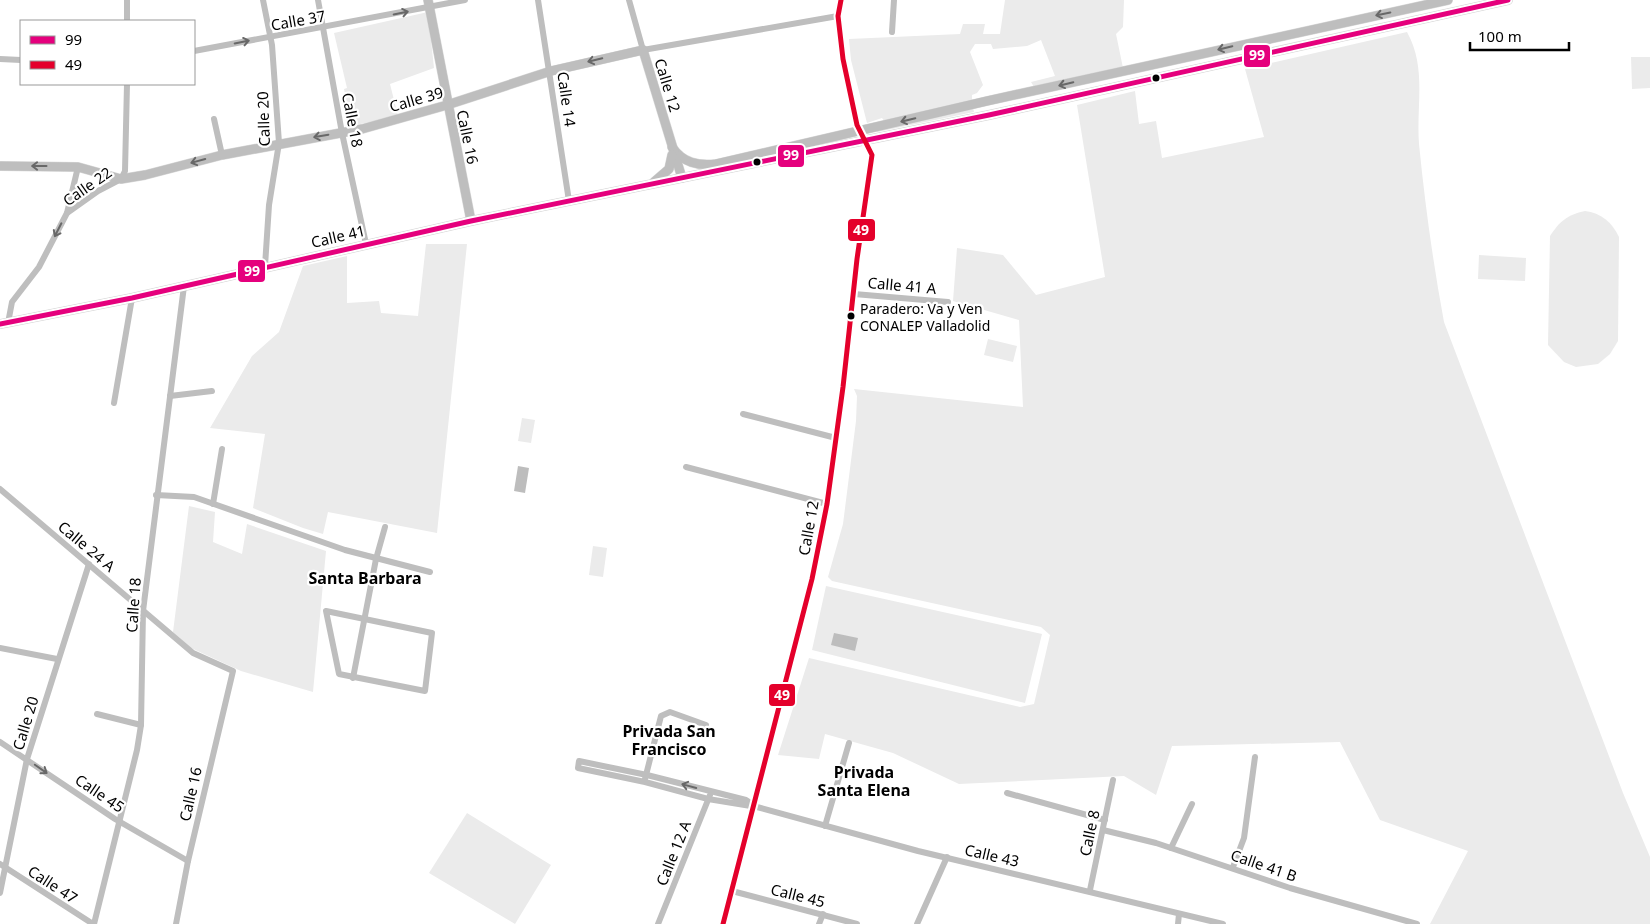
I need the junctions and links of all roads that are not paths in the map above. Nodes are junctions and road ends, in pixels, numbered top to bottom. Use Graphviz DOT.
graph roads {
  1 [pos="127,0"];
  2 [pos="263,0"];
  3 [pos="318,0"];
  4 [pos="465,0"];
  5 [pos="538,0"];
  6 [pos="629,0"];
  7 [pos="841,0"];
  8 [pos="1448,0"];
  9 [pos="1508,0"];
  10 [pos="895,1"];
  11 [pos="428,4"];
  12 [pos="838,16"];
  13 [pos="128,20"];
  14 [pos="323,29"];
  15 [pos="892,32"];
  16 [pos="270,37"];
  17 [pos="643,50"];
  18 [pos="195,51"];
  19 [pos="0,60"];
  20 [pos="20,60"];
  21 [pos="551,71"];
  22 [pos="127,85"];
  23 [pos="987,101"];
  24 [pos="447,105"];
  25 [pos="989,115"];
  26 [pos="214,119"];
  27 [pos="861,131"];
  28 [pos="342,133"];
  29 [pos="866,140"];
  30 [pos="279,144"];
  31 [pos="672,147"];
  32 [pos="222,155"];
  33 [pos="0,166"];
  34 [pos="78,167"];
  35 [pos="682,178"];
  36 [pos="121,179"];
  37 [pos="648,184"];
  38 [pos="569,201"];
  39 [pos="67,213"];
  40 [pos="471,221"];
  41 [pos="366,244"];
  42 [pos="265,266"];
  43 [pos="184,286"];
  44 [pos="854,294"];
  45 [pos="132,298"];
  46 [pos="948,302"];
  47 [pos="4,324"];
  48 [pos="212,391"];
  49 [pos="170,396"];
  50 [pos="114,402"];
  51 [pos="743,414"];
  52 [pos="836,438"];
  53 [pos="222,449"];
  54 [pos="686,467"];
  55 [pos="0,489"];
  56 [pos="156,495"];
  57 [pos="213,504"];
  58 [pos="827,504"];
  59 [pos="385,527"];
  60 [pos="376,559"];
  61 [pos="88,564"];
  62 [pos="430,572"];
  63 [pos="143,611"];
  64 [pos="364,619"];
  65 [pos="0,648"];
  66 [pos="57,659"];
  67 [pos="233,671"];
  68 [pos="353,678"];
  69 [pos="97,714"];
  70 [pos="141,725"];
  71 [pos="706,725"];
  72 [pos="0,742"];
  73 [pos="849,743"];
  74 [pos="1255,757"];
  75 [pos="27,759"];
  76 [pos="646,778"];
  77 [pos="1113,780"];
  78 [pos="1007,793"];
  79 [pos="710,796"];
  80 [pos="1192,804"];
  81 [pos="754,806"];
  82 [pos="1105,820"];
  83 [pos="119,821"];
  84 [pos="825,826"];
  85 [pos="1103,830"];
  86 [pos="1171,848"];
  87 [pos="946,857"];
  88 [pos="188,861"];
  89 [pos="3,866"];
  90 [pos="1233,868"];
  91 [pos="732,890"];
  92 [pos="1090,890"];
  93 [pos="0,892"];
  94 [pos="823,914"];
  95 [pos="1179,914"];
  96 [pos="93,924"];
  97 [pos="176,924"];
  98 [pos="658,924"];
  99 [pos="723,924"];
  100 [pos="819,924"];
  101 [pos="857,924"];
  102 [pos="917,924"];
  103 [pos="1178,924"];
  104 [pos="1223,924"];
  105 [pos="1416,924"];
  1 -- 13 [label="street"];
  2 -- 16 [label="street, Calle 20"];
  3 -- 14 [label="street, Calle 18"];
  4 -- 11 [label="street, Calle 37"];
  5 -- 21 [label="street, Calle 14"];
  6 -- 17 [label="street, Calle 12"];
  7 -- 12 [label="street, Calle 12"];
  8 -- 23 [label="main road, one-way"];
  9 -- 25 [label="main road, Calle 41"];
  10 -- 15 [label="street"];
  14 -- 11 [label="street, Calle 37, one-way"];
  11 -- 24 [label="main road, Calle 16"];
  12 -- 17 [label="street, Calle 39"];
  12 -- 27 [label="street, Calle 12"];
  14 -- 16 [label="street, Calle 37"];
  14 -- 28 [label="street, Calle 18"];
  18 -- 16 [label="street, Calle 37, one-way"];
  16 -- 30 [label="street, Calle 20"];
  17 -- 21 [label="main road, Calle 39, one-way"];
  17 -- 31 [label="main road, Calle 12"];
  19 -- 20 [label="street"];
  21 -- 24 [label="main road, Calle 39"];
  21 -- 38 [label="street, Calle 14"];
  22 -- 36 [label="street, Calle 22"];
  23 -- 25 [label="main road"];
  23 -- 27 [label="main road, one-way"];
  24 -- 28 [label="main road, Calle 39"];
  24 -- 40 [label="main road, Calle 16"];
  25 -- 29 [label="main road, Calle 41"];
  26 -- 32 [label="street"];
  27 -- 29 [label="street, Calle 12"];
  27 -- 31 [label="main road"];
  28 -- 30 [label="main road, Calle 39, one-way"];
  28 -- 41 [label="street, Calle 18"];
  29 -- 35 [label="main road, Calle 41"];
  29 -- 44 [label="street, Calle 12"];
  30 -- 32 [label="main road, Calle 39"];
  30 -- 42 [label="street, Calle 20"];
  31 -- 35 [label="main road, Calle 12"];
  31 -- 37 [label="main road"];
  32 -- 36 [label="main road, Calle 39, one-way"];
  34 -- 33 [label="main road, Calle 39, one-way"];
  34 -- 36 [label="main road, Calle 39"];
  34 -- 39 [label="street"];
  35 -- 37 [label="main road, Calle 41"];
  36 -- 39 [label="street, Calle 22"];
  37 -- 38 [label="main road, Calle 41"];
  38 -- 40 [label="main road, Calle 41"];
  39 -- 47 [label="street, Calle 22, one-way"];
  40 -- 41 [label="main road, Calle 41"];
  41 -- 42 [label="main road, Calle 41"];
  42 -- 43 [label="main road, Calle 41"];
  43 -- 45 [label="main road, Calle 41"];
  43 -- 49 [label="street, Calle 18"];
  44 -- 46 [label="street, Calle 41 A"];
  44 -- 52 [label="street, Calle 12"];
  45 -- 47 [label="main road, Calle 41"];
  45 -- 50 [label="street"];
  48 -- 49 [label="street"];
  49 -- 56 [label="street, Calle 18"];
  51 -- 52 [label="street"];
  52 -- 58 [label="street, Calle 12"];
  53 -- 57 [label="street"];
  54 -- 58 [label="street"];
  55 -- 61 [label="street, Calle 24 A"];
  56 -- 57 [label="street"];
  56 -- 63 [label="street, Calle 18"];
  57 -- 60 [label="street"];
  58 -- 81 [label="street, Calle 12"];
  59 -- 60 [label="street"];
  60 -- 62 [label="street"];
  60 -- 64 [label="street"];
  61 -- 63 [label="street, Calle 24 A"];
  61 -- 66 [label="street, Calle 20"];
  63 -- 67 [label="street, Calle 24 A"];
  63 -- 70 [label="street, Calle 18"];
  64 -- 68 [label="street"];
  64 -- 68 [label="street"];
  64 -- 68 [label="street"];
  65 -- 66 [label="street"];
  66 -- 75 [label="street, Calle 20"];
  67 -- 88 [label="street, Calle 16"];
  69 -- 70 [label="street"];
  70 -- 83 [label="street, Calle 18"];
  71 -- 76 [label="street"];
  72 -- 75 [label="street, Calle 45"];
  73 -- 84 [label="street"];
  74 -- 90 [label="street"];
  75 -- 83 [label="street, Calle 45, one-way"];
  75 -- 89 [label="street, Calle 20"];
  76 -- 76 [label="street"];
  76 -- 79 [label="street, Calle 43"];
  77 -- 82 [label="street, Calle 8"];
  78 -- 82 [label="street"];
  79 -- 81 [label="street, Calle 43"];
  79 -- 98 [label="street, Calle 12 A"];
  80 -- 86 [label="street"];
  81 -- 84 [label="street, Calle 43"];
  81 -- 91 [label="street, Calle 12"];
  82 -- 85 [label="street, Calle 8"];
  83 -- 88 [label="street, Calle 45"];
  83 -- 96 [label="street, Calle 18"];
  84 -- 87 [label="street, Calle 43"];
  85 -- 86 [label="street, Calle 41 B"];
  85 -- 92 [label="street, Calle 8"];
  86 -- 90 [label="street, Calle 41 B"];
  87 -- 92 [label="street, Calle 43"];
  87 -- 102 [label="street"];
  88 -- 97 [label="street, Calle 16"];
  89 -- 93 [label="street, Calle 20"];
  89 -- 96 [label="street, Calle 47"];
  90 -- 105 [label="street, Calle 41 B"];
  91 -- 94 [label="street, Calle 45"];
  91 -- 99 [label="street, Calle 12"];
  92 -- 95 [label="street, Calle 43"];
  94 -- 100 [label="street"];
  94 -- 101 [label="street, Calle 45"];
  95 -- 103 [label="street"];
  95 -- 104 [label="street, Calle 43"];
}
